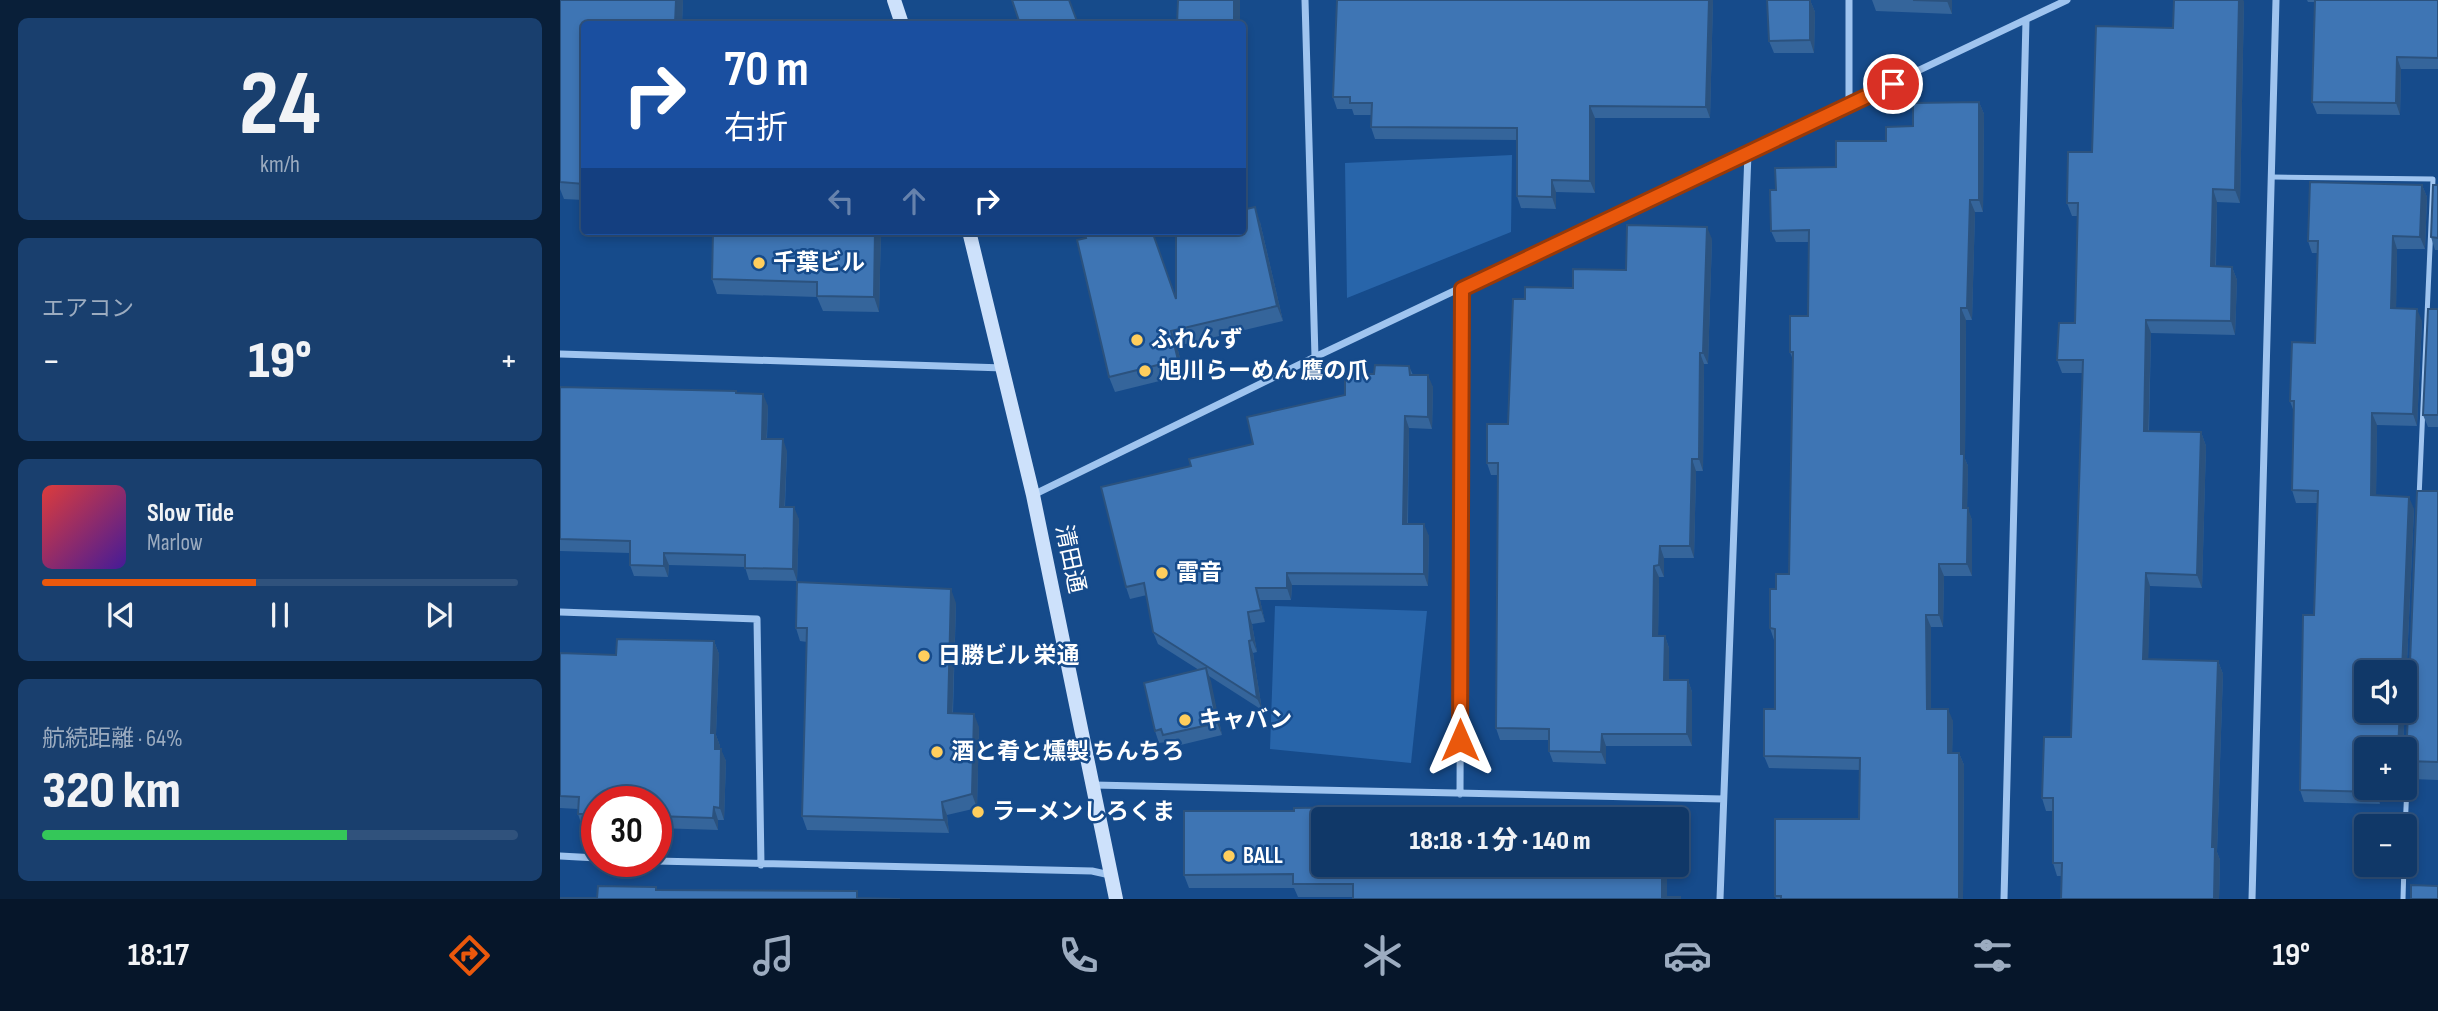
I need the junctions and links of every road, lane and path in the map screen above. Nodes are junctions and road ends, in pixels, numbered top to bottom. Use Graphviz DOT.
graph roads {
  1 [pos="894,0"];
  2 [pos="1305,0"];
  3 [pos="1849,0"];
  4 [pos="2067,0"];
  5 [pos="2276,0"];
  6 [pos="2026,20"];
  7 [pos="901,21"];
  8 [pos="1849,105"];
  9 [pos="1748,153"];
  10 [pos="2273,177"];
  11 [pos="970,235"];
  12 [pos="1462,289"];
  13 [pos="560,354"];
  14 [pos="1315,357"];
  15 [pos="1004,368"];
  16 [pos="1033,495"];
  17 [pos="2419,509"];
  18 [pos="560,612"];
  19 [pos="1094,785"];
  20 [pos="1460,794"];
  21 [pos="1723,799"];
  22 [pos="560,856"];
  23 [pos="581,857"];
  24 [pos="672,861"];
  25 [pos="761,865"];
  26 [pos="1112,876"];
  27 [pos="2404,877"];
  28 [pos="1116,899"];
  29 [pos="1720,899"];
  30 [pos="2004,899"];
  31 [pos="2252,899"];
  32 [pos="2403,899"];
  1 -- 7 [label="street"];
  2 -- 14 [label="street"];
  3 -- 8 [label="street"];
  4 -- 6 [label="street"];
  5 -- 10 [label="street"];
  6 -- 8 [label="street"];
  6 -- 30 [label="street"];
  8 -- 9 [label="street"];
  9 -- 12 [label="street"];
  9 -- 21 [label="street"];
  10 -- 17 [label="lane"];
  10 -- 31 [label="street"];
  11 -- 15 [label="street, 清田通"];
  12 -- 14 [label="street"];
  12 -- 20 [label="street"];
  13 -- 15 [label="street"];
  14 -- 16 [label="street"];
  15 -- 16 [label="street, 清田通"];
  16 -- 19 [label="street, 清田通"];
  18 -- 25 [label="street"];
  19 -- 20 [label="street"];
  19 -- 26 [label="street, 清田通"];
  20 -- 21 [label="street"];
  21 -- 29 [label="street"];
  22 -- 23 [label="street"];
  24 -- 25 [label="street"];
  25 -- 26 [label="street"];
  26 -- 28 [label="street, 清田通"];
  27 -- 32 [label="lane"];
}
